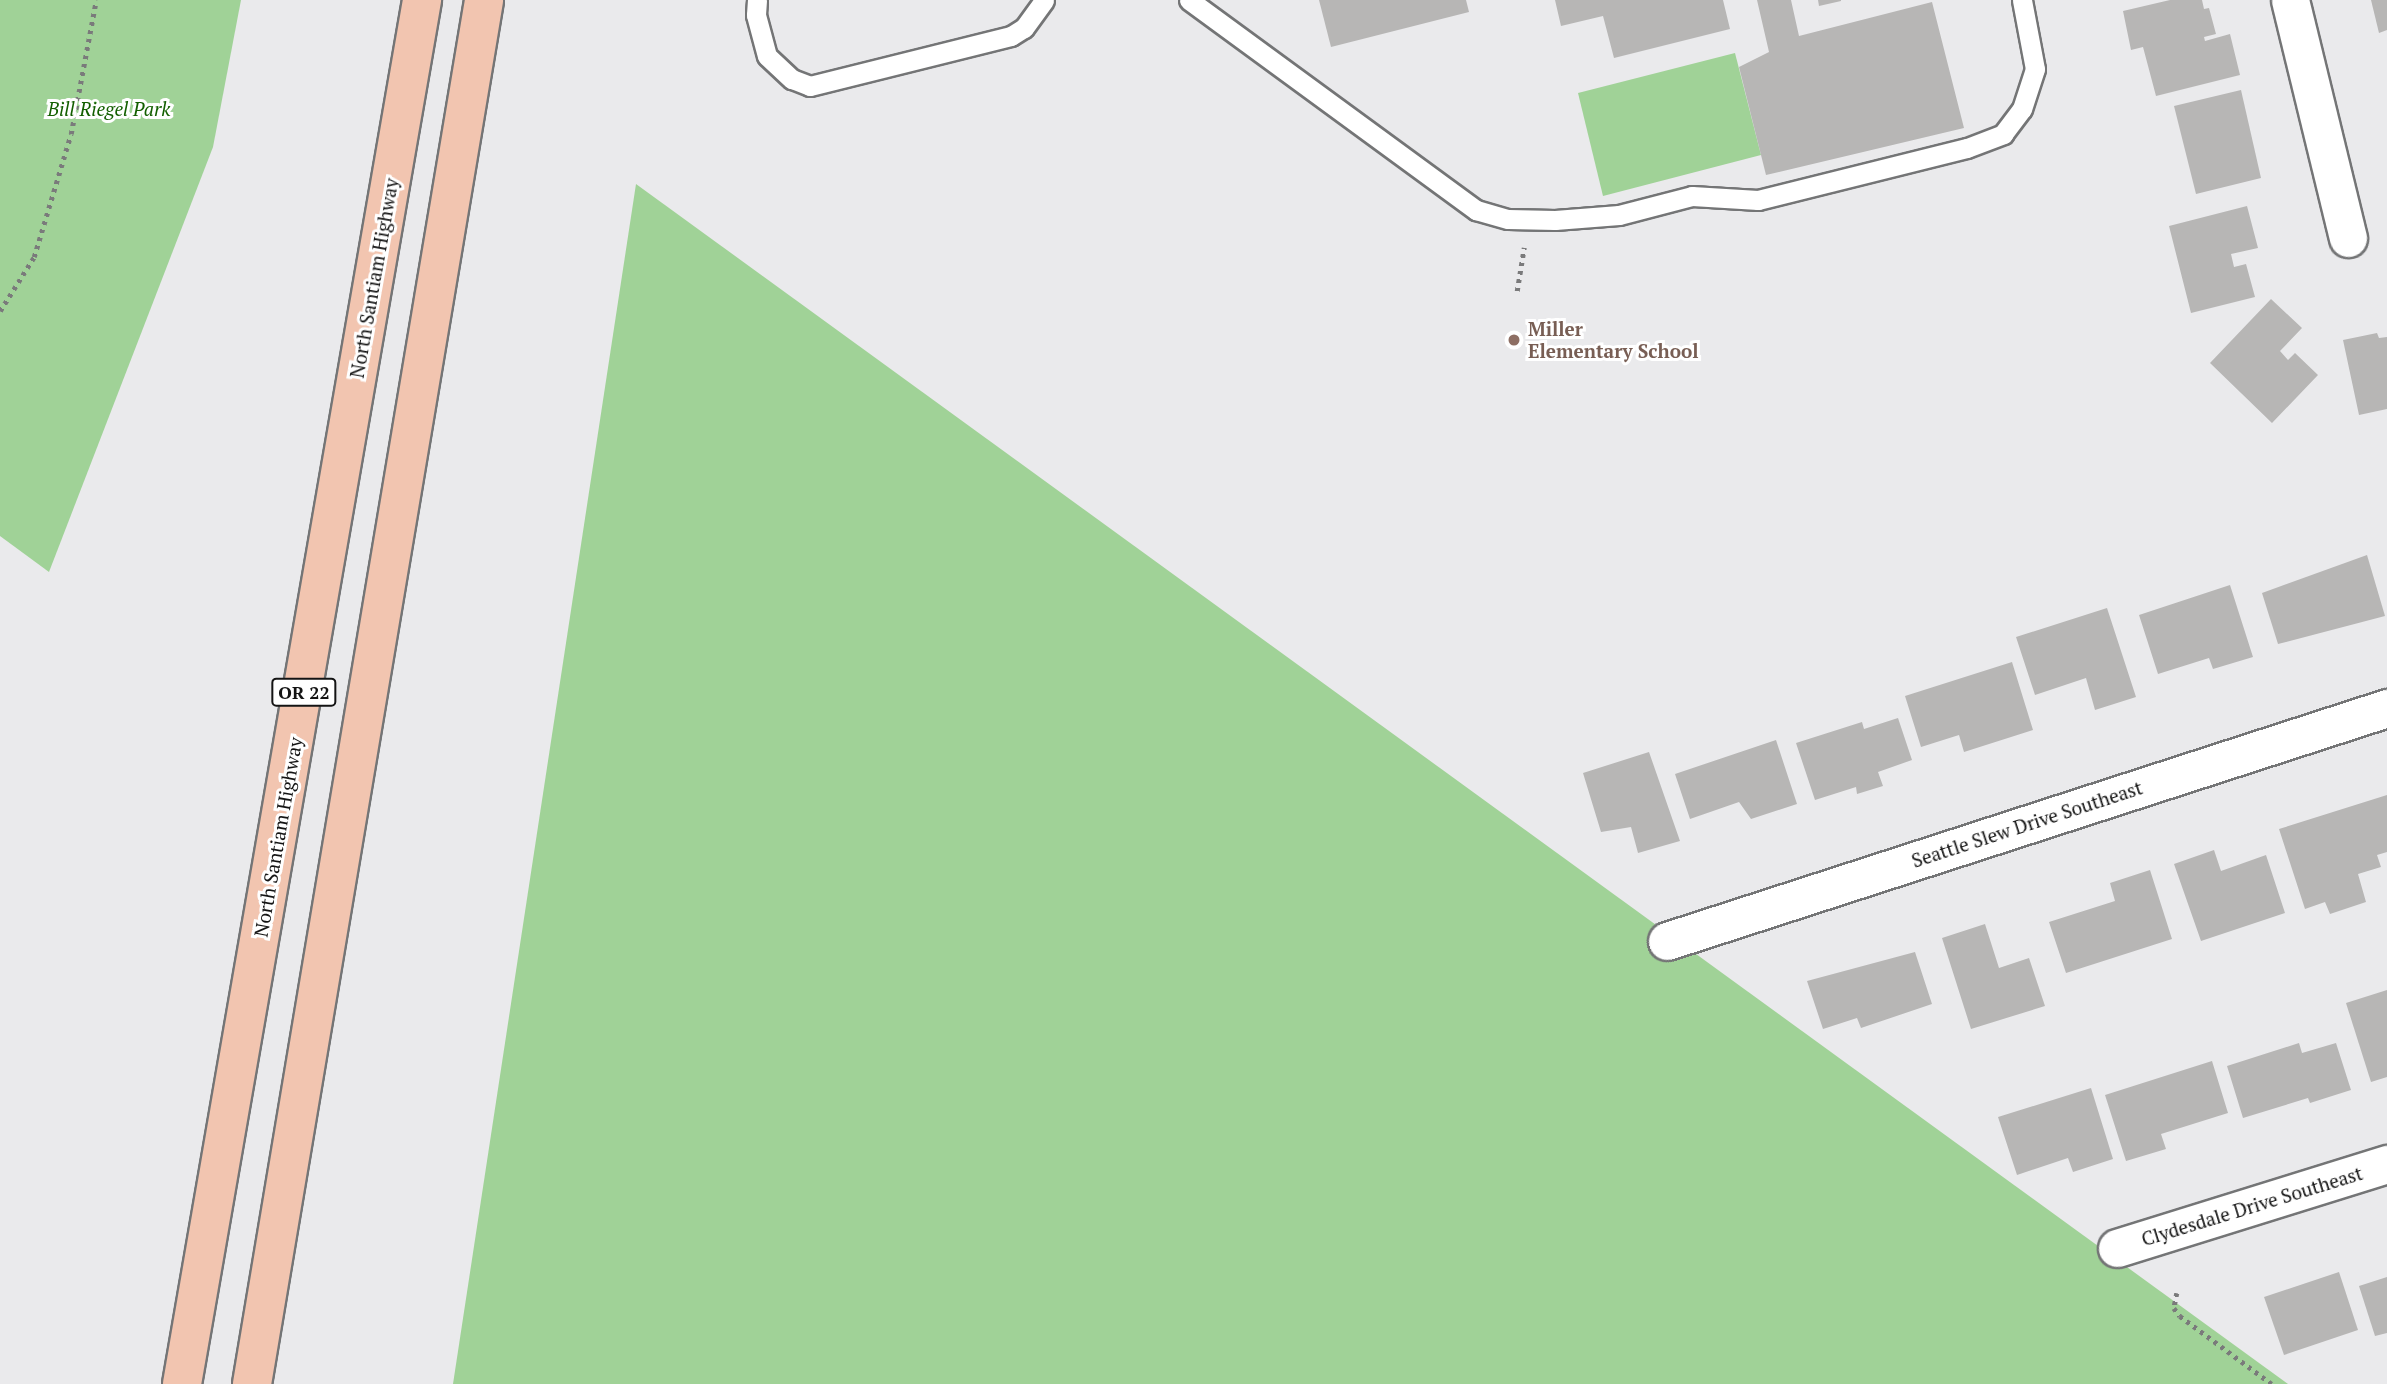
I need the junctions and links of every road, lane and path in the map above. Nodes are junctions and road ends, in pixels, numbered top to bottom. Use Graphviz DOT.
graph roads {
  1 [pos="96,0"];
  2 [pos="422,0"];
  3 [pos="484,0"];
  4 [pos="757,0"];
  5 [pos="1044,0"];
  6 [pos="1189,0"];
  7 [pos="2022,0"];
  8 [pos="2290,0"];
  9 [pos="1523,219"];
  10 [pos="2348,238"];
  11 [pos="1517,291"];
  12 [pos="0,311"];
  13 [pos="2387,708"];
  14 [pos="1667,941"];
  15 [pos="2387,1164"];
  16 [pos="2117,1248"];
  17 [pos="2177,1293"];
  18 [pos="182,1384"];
  19 [pos="252,1384"];
  20 [pos="2272,1384"];
  1 -- 12 [label="path"];
  2 -- 18 [label="highway, North Santiam Highway / OR 22"];
  3 -- 19 [label="highway, OR 22"];
  4 -- 5 [label="lane"];
  6 -- 9 [label="lane"];
  7 -- 9 [label="lane"];
  8 -- 10 [label="street"];
  9 -- 11 [label="path"];
  13 -- 14 [label="street, Seattle Slew Drive Southeast"];
  15 -- 16 [label="street, Clydesdale Drive Southeast"];
  17 -- 20 [label="path"];
}
